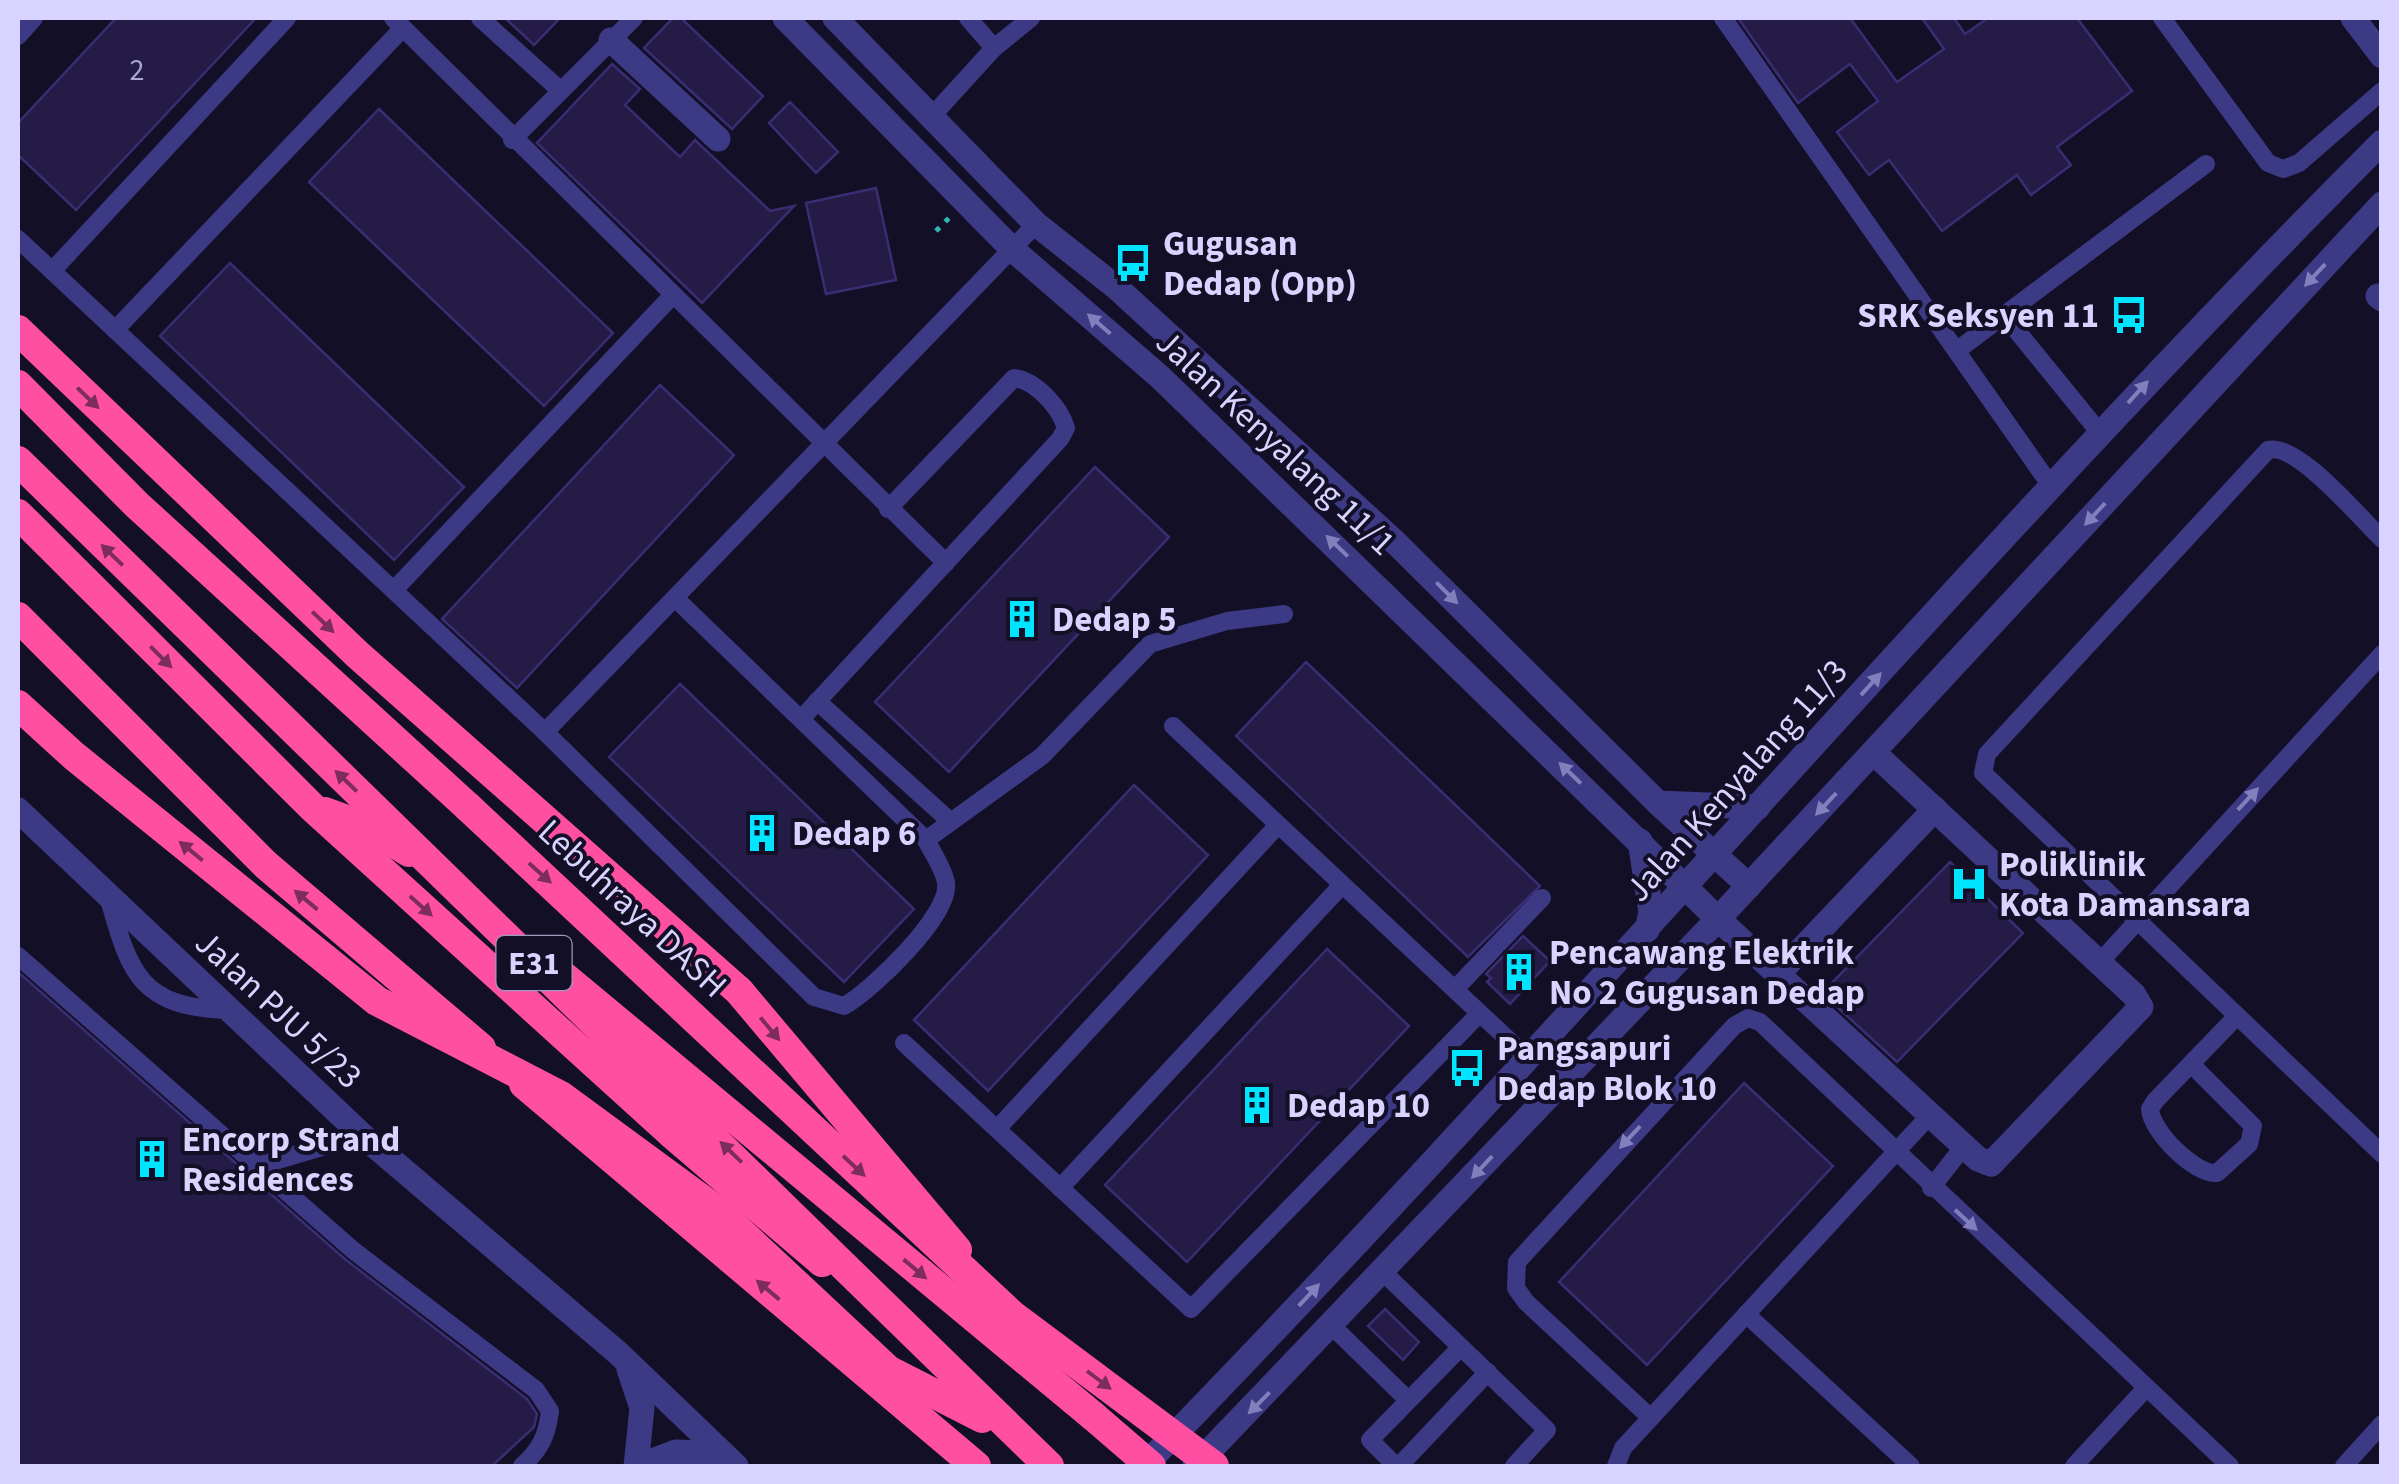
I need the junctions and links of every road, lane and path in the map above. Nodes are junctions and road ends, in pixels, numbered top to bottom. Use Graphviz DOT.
graph roads {
  1 [pos="34,18"];
  2 [pos="287,18"];
  3 [pos="480,18"];
  4 [pos="634,18"];
  5 [pos="835,18"];
  6 [pos="968,18"];
  7 [pos="1031,18"];
  8 [pos="1723,18"];
  9 [pos="2162,18"];
  10 [pos="2353,18"];
  11 [pos="796,22"];
  12 [pos="398,23"];
  13 [pos="18,36"];
  14 [pos="611,40"];
  15 [pos="994,48"];
  16 [pos="2382,56"];
  17 [pos="2382,90"];
  18 [pos="561,91"];
  19 [pos="933,114"];
  20 [pos="718,139"];
  21 [pos="512,140"];
  22 [pos="2382,142"];
  23 [pos="2206,164"];
  24 [pos="2382,204"];
  25 [pos="1036,224"];
  26 [pos="18,239"];
  27 [pos="1012,248"];
  28 [pos="52,271"];
  29 [pos="671,296"];
  30 [pos="2004,315"];
  31 [pos="18,330"];
  32 [pos="116,330"];
  33 [pos="1959,349"];
  34 [pos="18,385"];
  35 [pos="2100,433"];
  36 [pos="823,447"];
  37 [pos="18,461"];
  38 [pos="2052,486"];
  39 [pos="888,509"];
  40 [pos="18,514"];
  41 [pos="2382,539"];
  42 [pos="946,563"];
  43 [pos="394,590"];
  44 [pos="675,598"];
  45 [pos="1284,614"];
  46 [pos="18,617"];
  47 [pos="2382,654"];
  48 [pos="817,702"];
  49 [pos="18,704"];
  50 [pos="801,718"];
  51 [pos="1173,726"];
  52 [pos="545,732"];
  53 [pos="1874,753"];
  54 [pos="1658,803"];
  55 [pos="1758,807"];
  56 [pos="313,808"];
  57 [pos="1935,809"];
  58 [pos="18,811"];
  59 [pos="951,822"];
  60 [pos="1278,825"];
  61 [pos="926,840"];
  62 [pos="1640,840"];
  63 [pos="1716,855"];
  64 [pos="1342,885"];
  65 [pos="1749,886"];
  66 [pos="1686,887"];
  67 [pos="108,896"];
  68 [pos="1542,898"];
  69 [pos="1718,919"];
  70 [pos="2135,922"];
  71 [pos="1647,930"];
  72 [pos="18,956"];
  73 [pos="2099,963"];
  74 [pos="1778,973"];
  75 [pos="1455,990"];
  76 [pos="228,1010"];
  77 [pos="1480,1014"];
  78 [pos="2236,1018"];
  79 [pos="904,1043"];
  80 [pos="1530,1060"];
  81 [pos="2192,1064"];
  82 [pos="1481,1112"];
  83 [pos="1930,1115"];
  84 [pos="996,1128"];
  85 [pos="362,1135"];
  86 [pos="1510,1137"];
  87 [pos="1964,1146"];
  88 [pos="1894,1154"];
  89 [pos="2382,1154"];
  90 [pos="254,1167"];
  91 [pos="1060,1188"];
  92 [pos="1931,1188"];
  93 [pos="1383,1272"];
  94 [pos="1746,1314"];
  95 [pos="1012,1315"];
  96 [pos="1332,1326"];
  97 [pos="1460,1347"];
  98 [pos="618,1352"];
  99 [pos="1488,1372"];
  100 [pos="2146,1388"];
  101 [pos="1408,1400"];
  102 [pos="1650,1418"];
  103 [pos="2382,1424"];
  104 [pos="1007,1430"];
  105 [pos="729,1460"];
  106 [pos="1049,1461"];
  107 [pos="522,1466"];
  108 [pos="638,1466"];
  109 [pos="976,1466"];
  110 [pos="1148,1466"];
  111 [pos="1195,1466"];
  112 [pos="1214,1466"];
  113 [pos="1398,1466"];
  114 [pos="1514,1466"];
  115 [pos="1616,1466"];
  116 [pos="1911,1466"];
  117 [pos="2074,1466"];
  118 [pos="2230,1466"];
  119 [pos="2344,1466"];
  1 -- 13 [label="lane"];
  2 -- 28 [label="lane"];
  3 -- 18 [label="lane"];
  4 -- 14 [label="lane"];
  5 -- 19 [label="street, Jalan Kenyalang 11/1"];
  6 -- 15 [label="lane"];
  7 -- 15 [label="lane"];
  8 -- 33 [label="lane"];
  9 -- 17 [label="lane"];
  10 -- 16 [label="street"];
  11 -- 27 [label="street, Jalan Kenyalang 11/1"];
  12 -- 21 [label="lane"];
  12 -- 32 [label="lane"];
  14 -- 18 [label="lane"];
  14 -- 20 [label="street"];
  15 -- 19 [label="lane"];
  18 -- 21 [label="lane"];
  19 -- 25 [label="street, Jalan Kenyalang 11/1"];
  21 -- 29 [label="lane"];
  35 -- 22 [label="street, Jalan Kenyalang 11/3, one-way"];
  23 -- 30 [label="lane"];
  24 -- 53 [label="street, one-way"];
  25 -- 27 [label="lane"];
  25 -- 54 [label="street, Jalan Kenyalang 11/1, one-way"];
  26 -- 28 [label="lane"];
  27 -- 36 [label="lane"];
  62 -- 27 [label="street, Jalan Kenyalang 11/1, one-way"];
  28 -- 32 [label="lane"];
  29 -- 36 [label="lane"];
  29 -- 43 [label="lane"];
  30 -- 33 [label="lane"];
  30 -- 35 [label="lane"];
  31 -- 95 [label="highway, one-way, bridge"];
  32 -- 43 [label="lane"];
  33 -- 38 [label="lane"];
  34 -- 95 [label="highway, Lebuhraya DASH / E31, one-way, bridge"];
  35 -- 38 [label="street, Jalan Kenyalang 11/3"];
  36 -- 39 [label="lane"];
  36 -- 44 [label="lane"];
  104 -- 37 [label="highway, E31, one-way, bridge"];
  55 -- 38 [label="street, Jalan Kenyalang 11/3, one-way"];
  39 -- 42 [label="lane"];
  39 -- 42 [label="lane"];
  40 -- 56 [label="highway, one-way"];
  41 -- 70 [label="lane"];
  42 -- 48 [label="lane"];
  43 -- 52 [label="lane"];
  44 -- 50 [label="lane"];
  44 -- 52 [label="lane"];
  45 -- 59 [label="lane"];
  109 -- 46 [label="highway, one-way"];
  70 -- 47 [label="lane, one-way"];
  48 -- 50 [label="lane"];
  48 -- 59 [label="lane"];
  104 -- 49 [label="highway, one-way, bridge"];
  50 -- 61 [label="lane"];
  51 -- 60 [label="lane"];
  52 -- 61 [label="lane"];
  53 -- 57 [label="street"];
  53 -- 65 [label="street, one-way"];
  54 -- 55 [label="street"];
  54 -- 63 [label="street, Jalan Kenyalang 11/1"];
  55 -- 63 [label="street, Jalan Kenyalang 11/3"];
  56 -- 106 [label="highway, one-way"];
  56 -- 110 [label="highway, one-way, bridge"];
  57 -- 73 [label="street"];
  57 -- 74 [label="street"];
  58 -- 67 [label="street, Jalan PJU 5/23"];
  59 -- 61 [label="lane"];
  60 -- 64 [label="lane"];
  60 -- 84 [label="lane"];
  62 -- 66 [label="street, Jalan Kenyalang 11/1"];
  62 -- 71 [label="street"];
  63 -- 65 [label="street, Jalan Kenyalang 11/1"];
  63 -- 66 [label="street, Jalan Kenyalang 11/3"];
  64 -- 75 [label="lane"];
  64 -- 91 [label="lane"];
  65 -- 69 [label="street"];
  66 -- 69 [label="street, Jalan Kenyalang 11/1"];
  66 -- 71 [label="street, Jalan Kenyalang 11/3"];
  67 -- 76 [label="street, Jalan PJU 5/23"];
  67 -- 76 [label="lane"];
  68 -- 75 [label="lane"];
  69 -- 74 [label="street, Jalan Kenyalang 11/1"];
  69 -- 86 [label="street"];
  70 -- 73 [label="lane"];
  70 -- 78 [label="lane"];
  71 -- 80 [label="street, Jalan Kenyalang 11/3"];
  72 -- 90 [label="lane"];
  73 -- 87 [label="street"];
  74 -- 83 [label="street, Jalan Kenyalang 11/1"];
  75 -- 77 [label="lane"];
  76 -- 85 [label="street, Jalan PJU 5/23"];
  77 -- 80 [label="lane"];
  77 -- 91 [label="lane"];
  78 -- 81 [label="lane"];
  78 -- 89 [label="lane"];
  79 -- 84 [label="lane"];
  80 -- 82 [label="street, Jalan Kenyalang 11/3"];
  81 -- 81 [label="lane"];
  82 -- 86 [label="street"];
  110 -- 82 [label="street, Jalan Kenyalang 11/3, one-way"];
  83 -- 87 [label="street, Jalan Kenyalang 11/1"];
  83 -- 88 [label="lane"];
  84 -- 91 [label="lane"];
  85 -- 90 [label="lane"];
  85 -- 98 [label="street, Jalan PJU 5/23"];
  86 -- 93 [label="street, one-way"];
  87 -- 92 [label="lane"];
  88 -- 92 [label="lane"];
  88 -- 94 [label="lane"];
  88 -- 102 [label="lane, one-way"];
  90 -- 107 [label="lane"];
  92 -- 100 [label="lane, one-way"];
  93 -- 96 [label="street"];
  93 -- 97 [label="lane"];
  94 -- 102 [label="lane"];
  94 -- 116 [label="lane"];
  95 -- 112 [label="highway, Lebuhraya DASH / E31, one-way, bridge"];
  96 -- 101 [label="lane"];
  96 -- 111 [label="street, one-way"];
  97 -- 99 [label="lane"];
  97 -- 101 [label="lane"];
  98 -- 105 [label="street, Jalan PJU 5/23"];
  98 -- 108 [label="street"];
  99 -- 113 [label="lane"];
  99 -- 114 [label="lane"];
  100 -- 117 [label="lane"];
  100 -- 118 [label="lane"];
  101 -- 113 [label="lane"];
  102 -- 115 [label="lane"];
  103 -- 119 [label="lane"];
  104 -- 106 [label="highway, E31, bridge"];
  105 -- 108 [label="street"];
}
